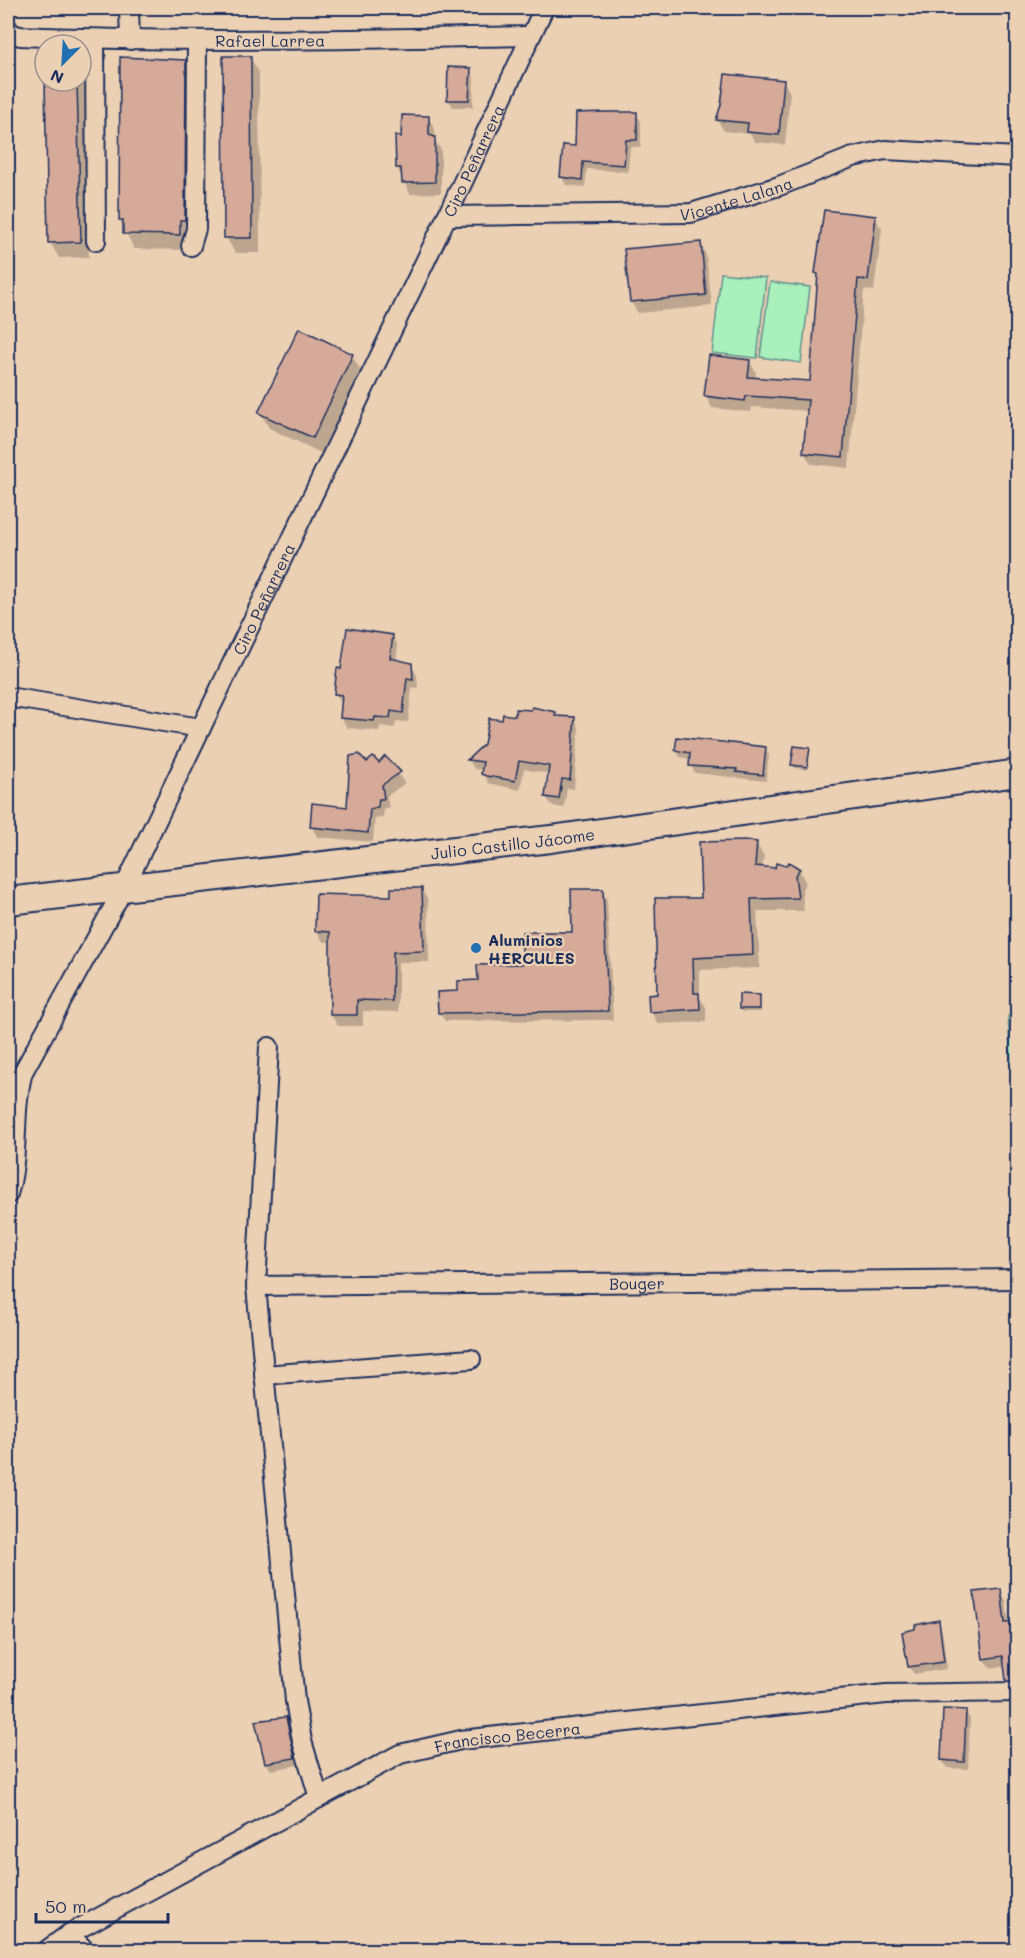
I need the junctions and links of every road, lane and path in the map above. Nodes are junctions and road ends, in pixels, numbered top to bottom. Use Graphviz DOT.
graph roads {
  1 [pos="129,8"];
  2 [pos="544,8"];
  3 [pos="9,30"];
  4 [pos="529,36"];
  5 [pos="95,39"];
  6 [pos="130,40"];
  7 [pos="197,40"];
  8 [pos="1017,157"];
  9 [pos="447,216"];
  10 [pos="96,241"];
  11 [pos="191,246"];
  12 [pos="8,697"];
  13 [pos="201,728"];
  14 [pos="1017,773"];
  15 [pos="125,886"];
  16 [pos="8,901"];
  17 [pos="269,1047"];
  18 [pos="8,1194"];
  19 [pos="1017,1279"];
  20 [pos="256,1286"];
  21 [pos="471,1359"];
  22 [pos="264,1375"];
  23 [pos="1017,1692"];
  24 [pos="319,1798"];
  25 [pos="69,1934"];
  26 [pos="47,1950"];
  27 [pos="85,1950"];
  1 -- 6 [label="street"];
  2 -- 4 [label="street, Ciro Peñarrera"];
  3 -- 5 [label="street, Rafael Larrea"];
  4 -- 7 [label="street, Rafael Larrea"];
  4 -- 9 [label="street, Ciro Peñarrera"];
  5 -- 6 [label="street, Rafael Larrea"];
  5 -- 10 [label="street"];
  6 -- 7 [label="street, Rafael Larrea"];
  7 -- 11 [label="street"];
  8 -- 9 [label="street, Vicente Lalana"];
  9 -- 13 [label="street, Ciro Peñarrera"];
  12 -- 13 [label="street"];
  13 -- 15 [label="street, Ciro Peñarrera"];
  14 -- 15 [label="main road, Julio Castillo Jácome"];
  15 -- 16 [label="main road, Julio Castillo Jácome"];
  15 -- 18 [label="street, Ciro Peñarrera"];
  17 -- 20 [label="street"];
  19 -- 20 [label="street, Bouger"];
  20 -- 22 [label="street"];
  21 -- 22 [label="street"];
  22 -- 24 [label="street"];
  23 -- 24 [label="street, Francisco Becerra"];
  24 -- 25 [label="street, Francisco Becerra"];
  25 -- 26 [label="street, Francisco Becerra"];
  25 -- 27 [label="street"];
}
